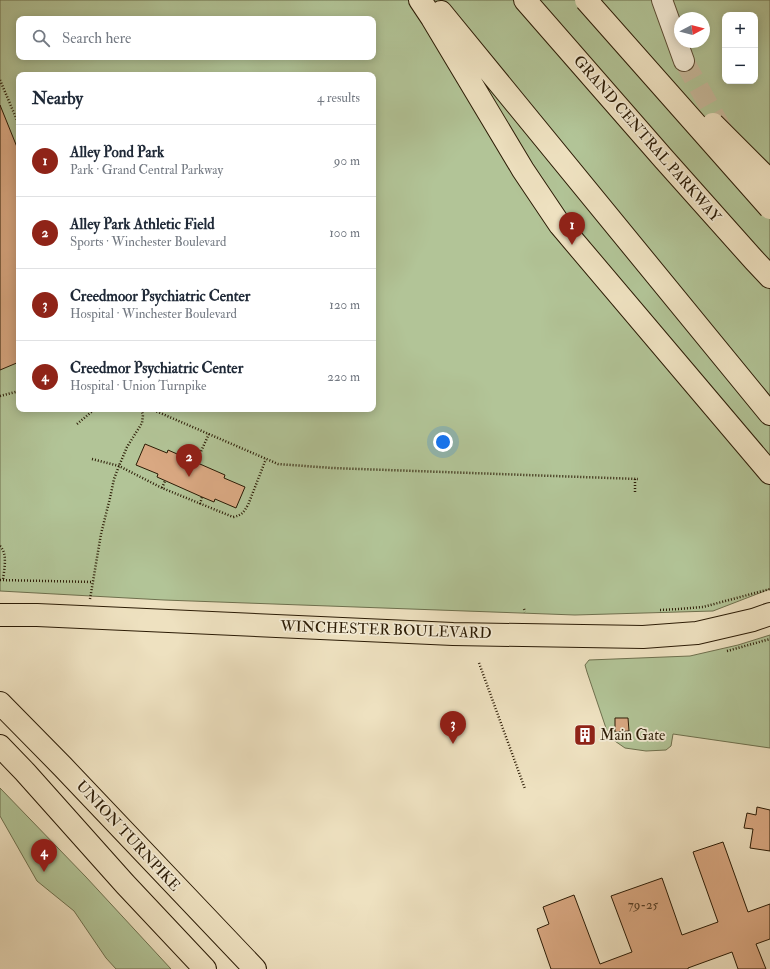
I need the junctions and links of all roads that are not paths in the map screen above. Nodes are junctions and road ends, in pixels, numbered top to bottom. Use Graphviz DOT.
graph roads {
  1 [pos="420,0"];
  2 [pos="431,0"];
  3 [pos="587,0"];
  4 [pos="662,0"];
  5 [pos="528,4"];
  6 [pos="684,61"];
  7 [pos="770,181"];
  8 [pos="770,208"];
  9 [pos="770,277"];
  10 [pos="770,414"];
  11 [pos="770,473"];
  12 [pos="770,614"];
  13 [pos="0,615"];
  14 [pos="0,704"];
  15 [pos="0,746"];
  16 [pos="206,969"];
  17 [pos="255,969"];
  1 -- 11 [label="main road"];
  2 -- 10 [label="main road"];
  3 -- 7 [label="main road, bridge"];
  3 -- 8 [label="main road, bridge"];
  4 -- 6 [label="street"];
  5 -- 9 [label="main road, GRAND CENTRAL PARKWAY"];
  12 -- 13 [label="main road, WINCHESTER BOULEVARD"];
  14 -- 17 [label="main road, UNION TURNPIKE"];
  15 -- 16 [label="main road"];
}
